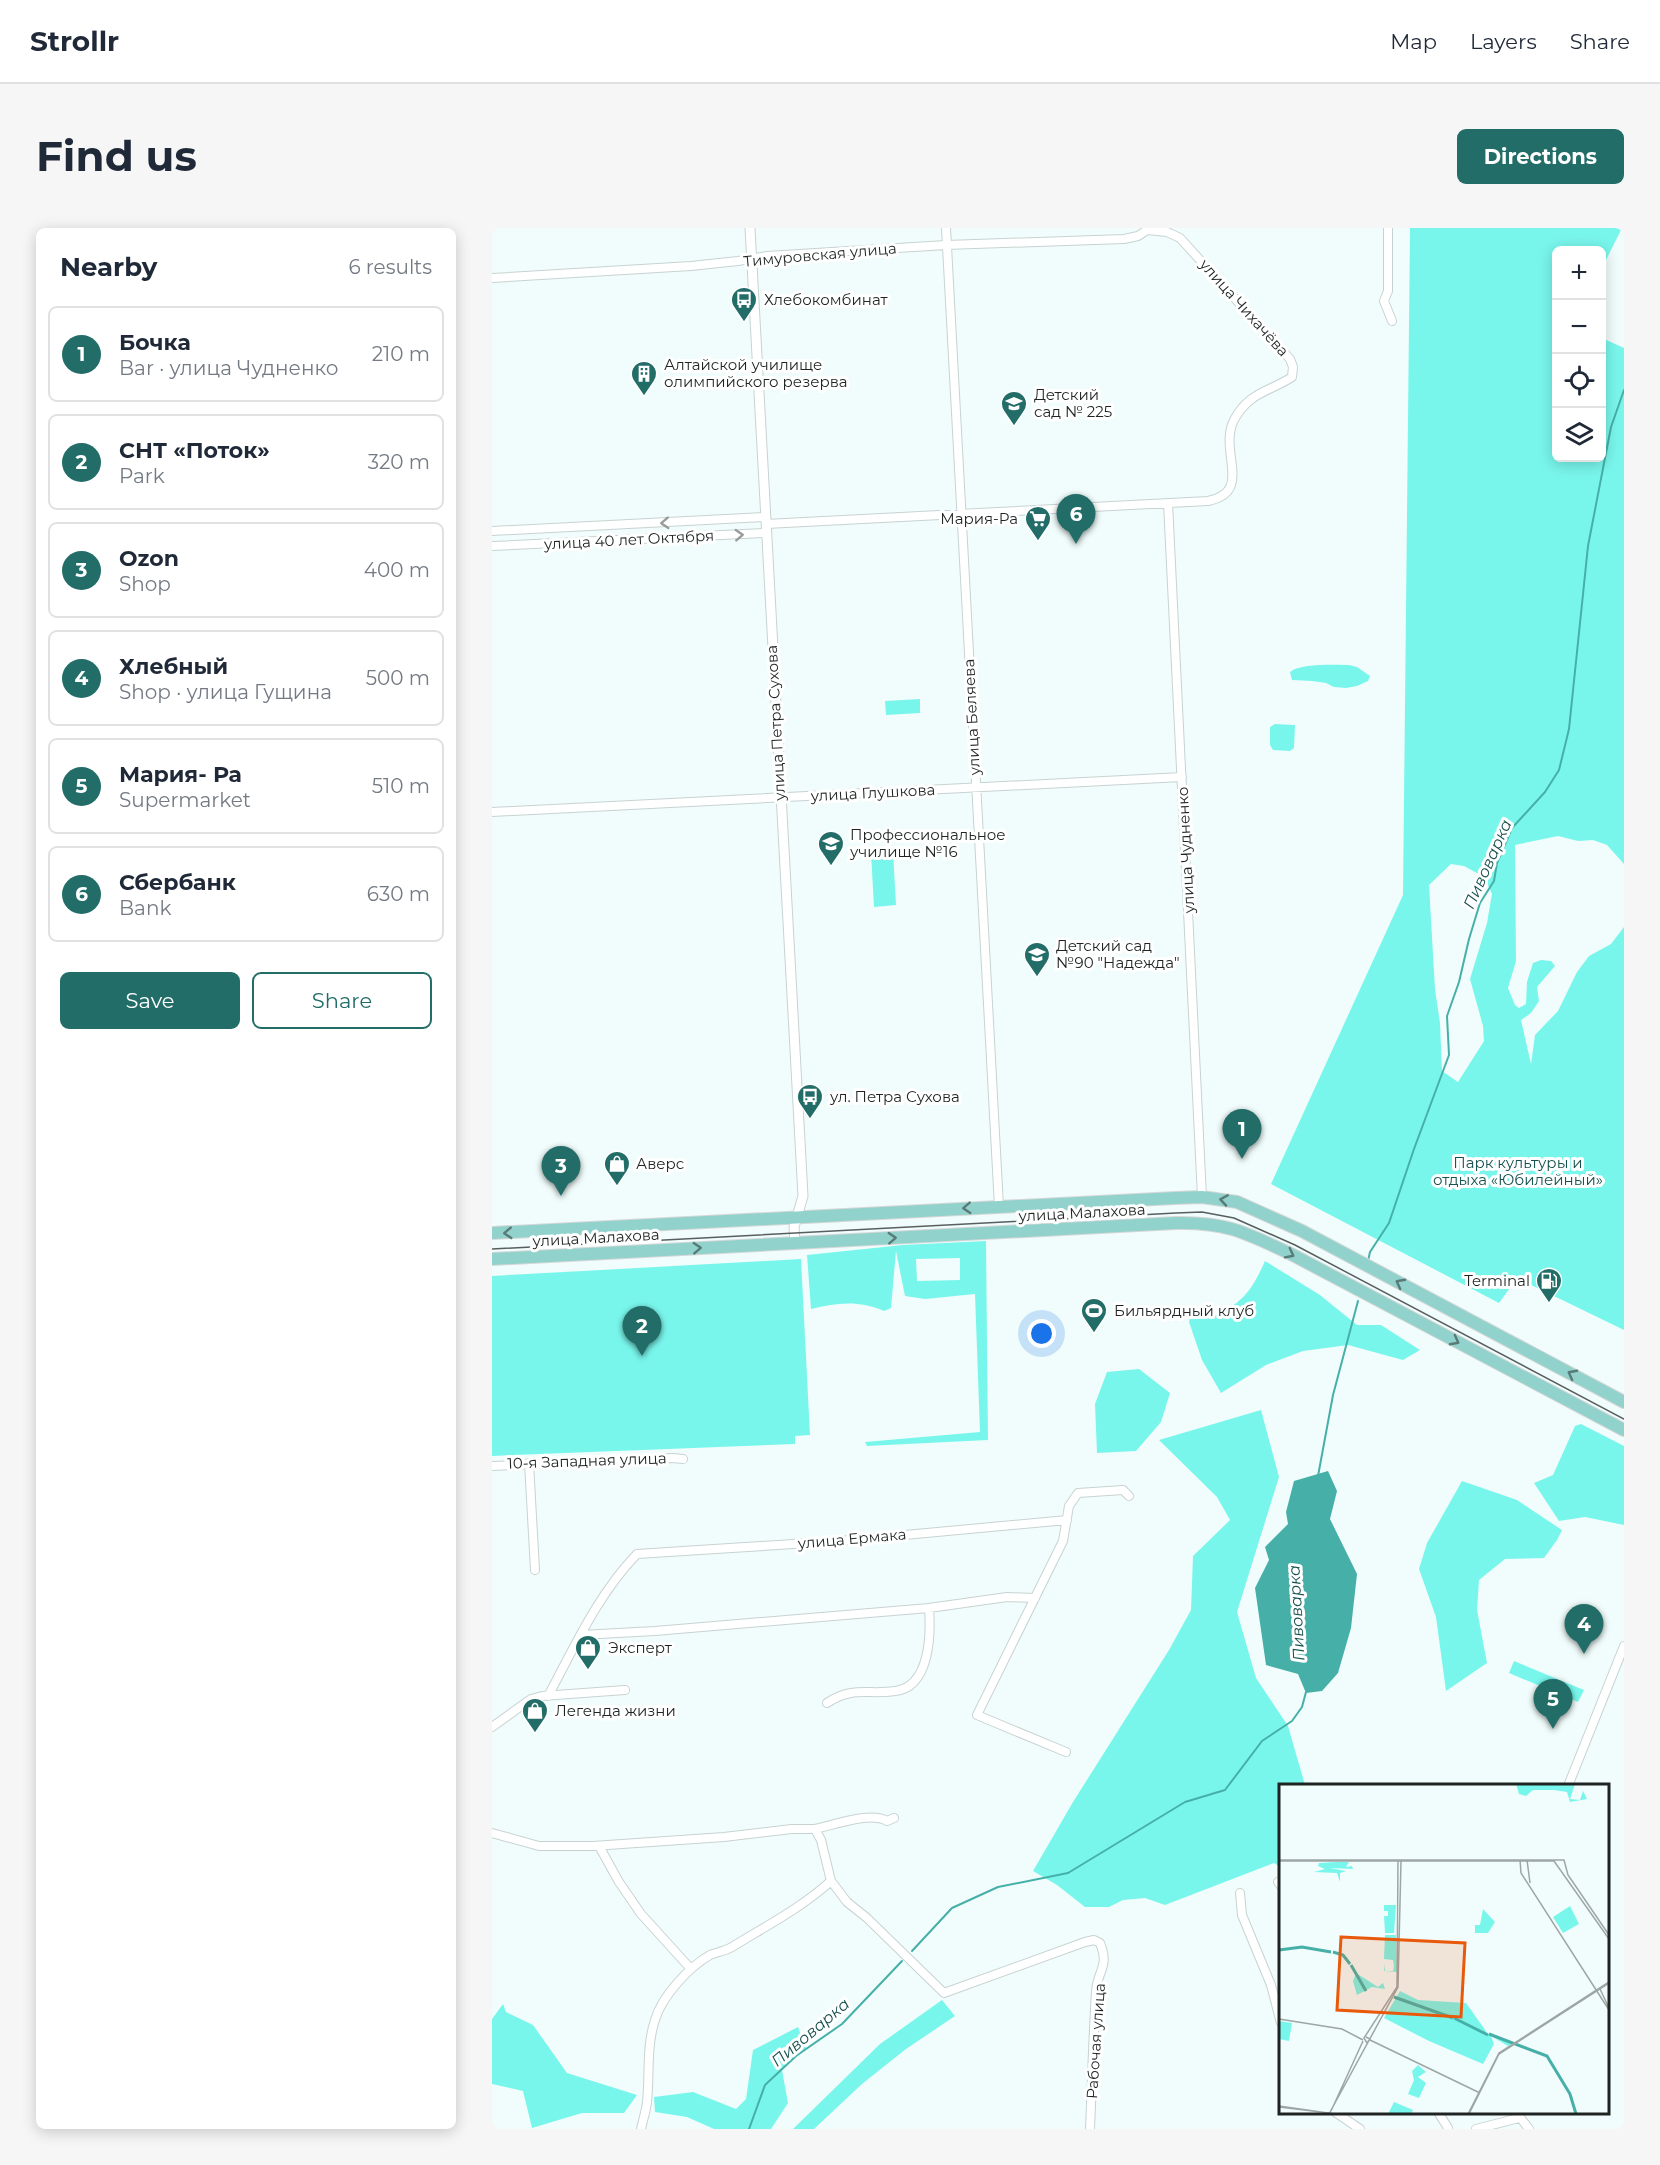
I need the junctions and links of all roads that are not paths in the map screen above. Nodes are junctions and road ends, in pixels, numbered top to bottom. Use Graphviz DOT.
graph roads {
  1 [pos="750,228"];
  2 [pos="946,228"];
  3 [pos="1388,228"];
  4 [pos="1148,229"];
  5 [pos="946,245"];
  6 [pos="752,258"];
  7 [pos="492,278"];
  8 [pos="1392,321"];
  9 [pos="1227,494"];
  10 [pos="1168,503"];
  11 [pos="961,515"];
  12 [pos="766,525"];
  13 [pos="492,531"];
  14 [pos="492,546"];
  15 [pos="1182,777"];
  16 [pos="976,788"];
  17 [pos="780,798"];
  18 [pos="492,812"];
  19 [pos="1202,1197"];
  20 [pos="999,1207"];
  21 [pos="797,1216"];
  22 [pos="492,1233"];
  23 [pos="795,1242"];
  24 [pos="492,1259"];
  25 [pos="1624,1402"];
  26 [pos="1624,1430"];
  27 [pos="683,1459"];
  28 [pos="529,1463"];
  29 [pos="492,1466"];
  30 [pos="1129,1496"];
  31 [pos="1067,1520"];
  32 [pos="535,1570"];
  33 [pos="1035,1599"];
  34 [pos="930,1608"];
  35 [pos="581,1635"];
  36 [pos="1624,1646"];
  37 [pos="626,1690"];
  38 [pos="548,1696"];
  39 [pos="827,1703"];
  40 [pos="492,1727"];
  41 [pos="1066,1752"];
  42 [pos="1568,1784"];
  43 [pos="894,1818"];
  44 [pos="815,1829"];
  45 [pos="492,1833"];
  46 [pos="599,1846"];
  47 [pos="831,1881"];
  48 [pos="1240,1893"];
  49 [pos="690,1968"];
  50 [pos="1279,2016"];
  51 [pos="1338,2114"];
  52 [pos="1439,2114"];
  53 [pos="1518,2115"];
  54 [pos="1448,2128"];
  55 [pos="1487,2128"];
  56 [pos="641,2129"];
  57 [pos="1090,2129"];
  58 [pos="1360,2129"];
  59 [pos="1476,2129"];
  60 [pos="1529,2129"];
  1 -- 6 [label="street, улица Петра Сухова"];
  2 -- 5 [label="street, улица Беляева"];
  3 -- 8 [label="street"];
  4 -- 5 [label="street, Тимуровская улица"];
  4 -- 9 [label="street, улица Чихачёва"];
  5 -- 6 [label="street, Тимуровская улица"];
  5 -- 11 [label="street, улица Беляева"];
  6 -- 7 [label="street, Тимуровская улица"];
  6 -- 12 [label="street, улица Петра Сухова"];
  9 -- 10 [label="street, улица 40 лет Октября"];
  10 -- 11 [label="street, улица 40 лет Октября"];
  10 -- 15 [label="street, улица Чудненко"];
  11 -- 12 [label="street, улица 40 лет Октября"];
  11 -- 16 [label="street, улица Беляева"];
  12 -- 13 [label="street, улица 40 лет Октября, one-way"];
  14 -- 12 [label="street, улица 40 лет Октября, one-way"];
  12 -- 17 [label="street, улица Петра Сухова"];
  15 -- 16 [label="street, улица Глушкова"];
  15 -- 19 [label="street, улица Чудненко"];
  16 -- 17 [label="street, улица Глушкова"];
  16 -- 20 [label="street, улица Беляева"];
  17 -- 18 [label="street, улица Глушкова"];
  17 -- 21 [label="street, улица Петра Сухова"];
  19 -- 20 [label="main road, улица Малахова"];
  25 -- 19 [label="main road, улица Малахова, one-way"];
  20 -- 21 [label="main road, улица Малахова, one-way"];
  21 -- 22 [label="main road, улица Малахова, one-way"];
  21 -- 23 [label="street, улица Петра Сухова"];
  24 -- 23 [label="main road, улица Малахова, one-way"];
  23 -- 26 [label="main road, улица Малахова, one-way"];
  27 -- 28 [label="street, 10-я Западная улица"];
  28 -- 29 [label="street, 10-я Западная улица"];
  28 -- 32 [label="street"];
  30 -- 31 [label="street"];
  31 -- 33 [label="street"];
  31 -- 35 [label="street, улица Ермака"];
  33 -- 34 [label="street"];
  33 -- 41 [label="street"];
  34 -- 35 [label="street"];
  34 -- 39 [label="street"];
  35 -- 38 [label="street"];
  36 -- 42 [label="street"];
  37 -- 38 [label="street"];
  38 -- 40 [label="street"];
  43 -- 44 [label="street"];
  44 -- 46 [label="street"];
  44 -- 47 [label="street"];
  45 -- 46 [label="street"];
  46 -- 49 [label="street"];
  47 -- 49 [label="street"];
  47 -- 57 [label="street, Рабочая улица"];
  48 -- 50 [label="street"];
  49 -- 56 [label="street"];
  51 -- 58 [label="street"];
  52 -- 54 [label="street"];
  53 -- 55 [label="street"];
  53 -- 60 [label="street"];
  55 -- 59 [label="street"];
}
